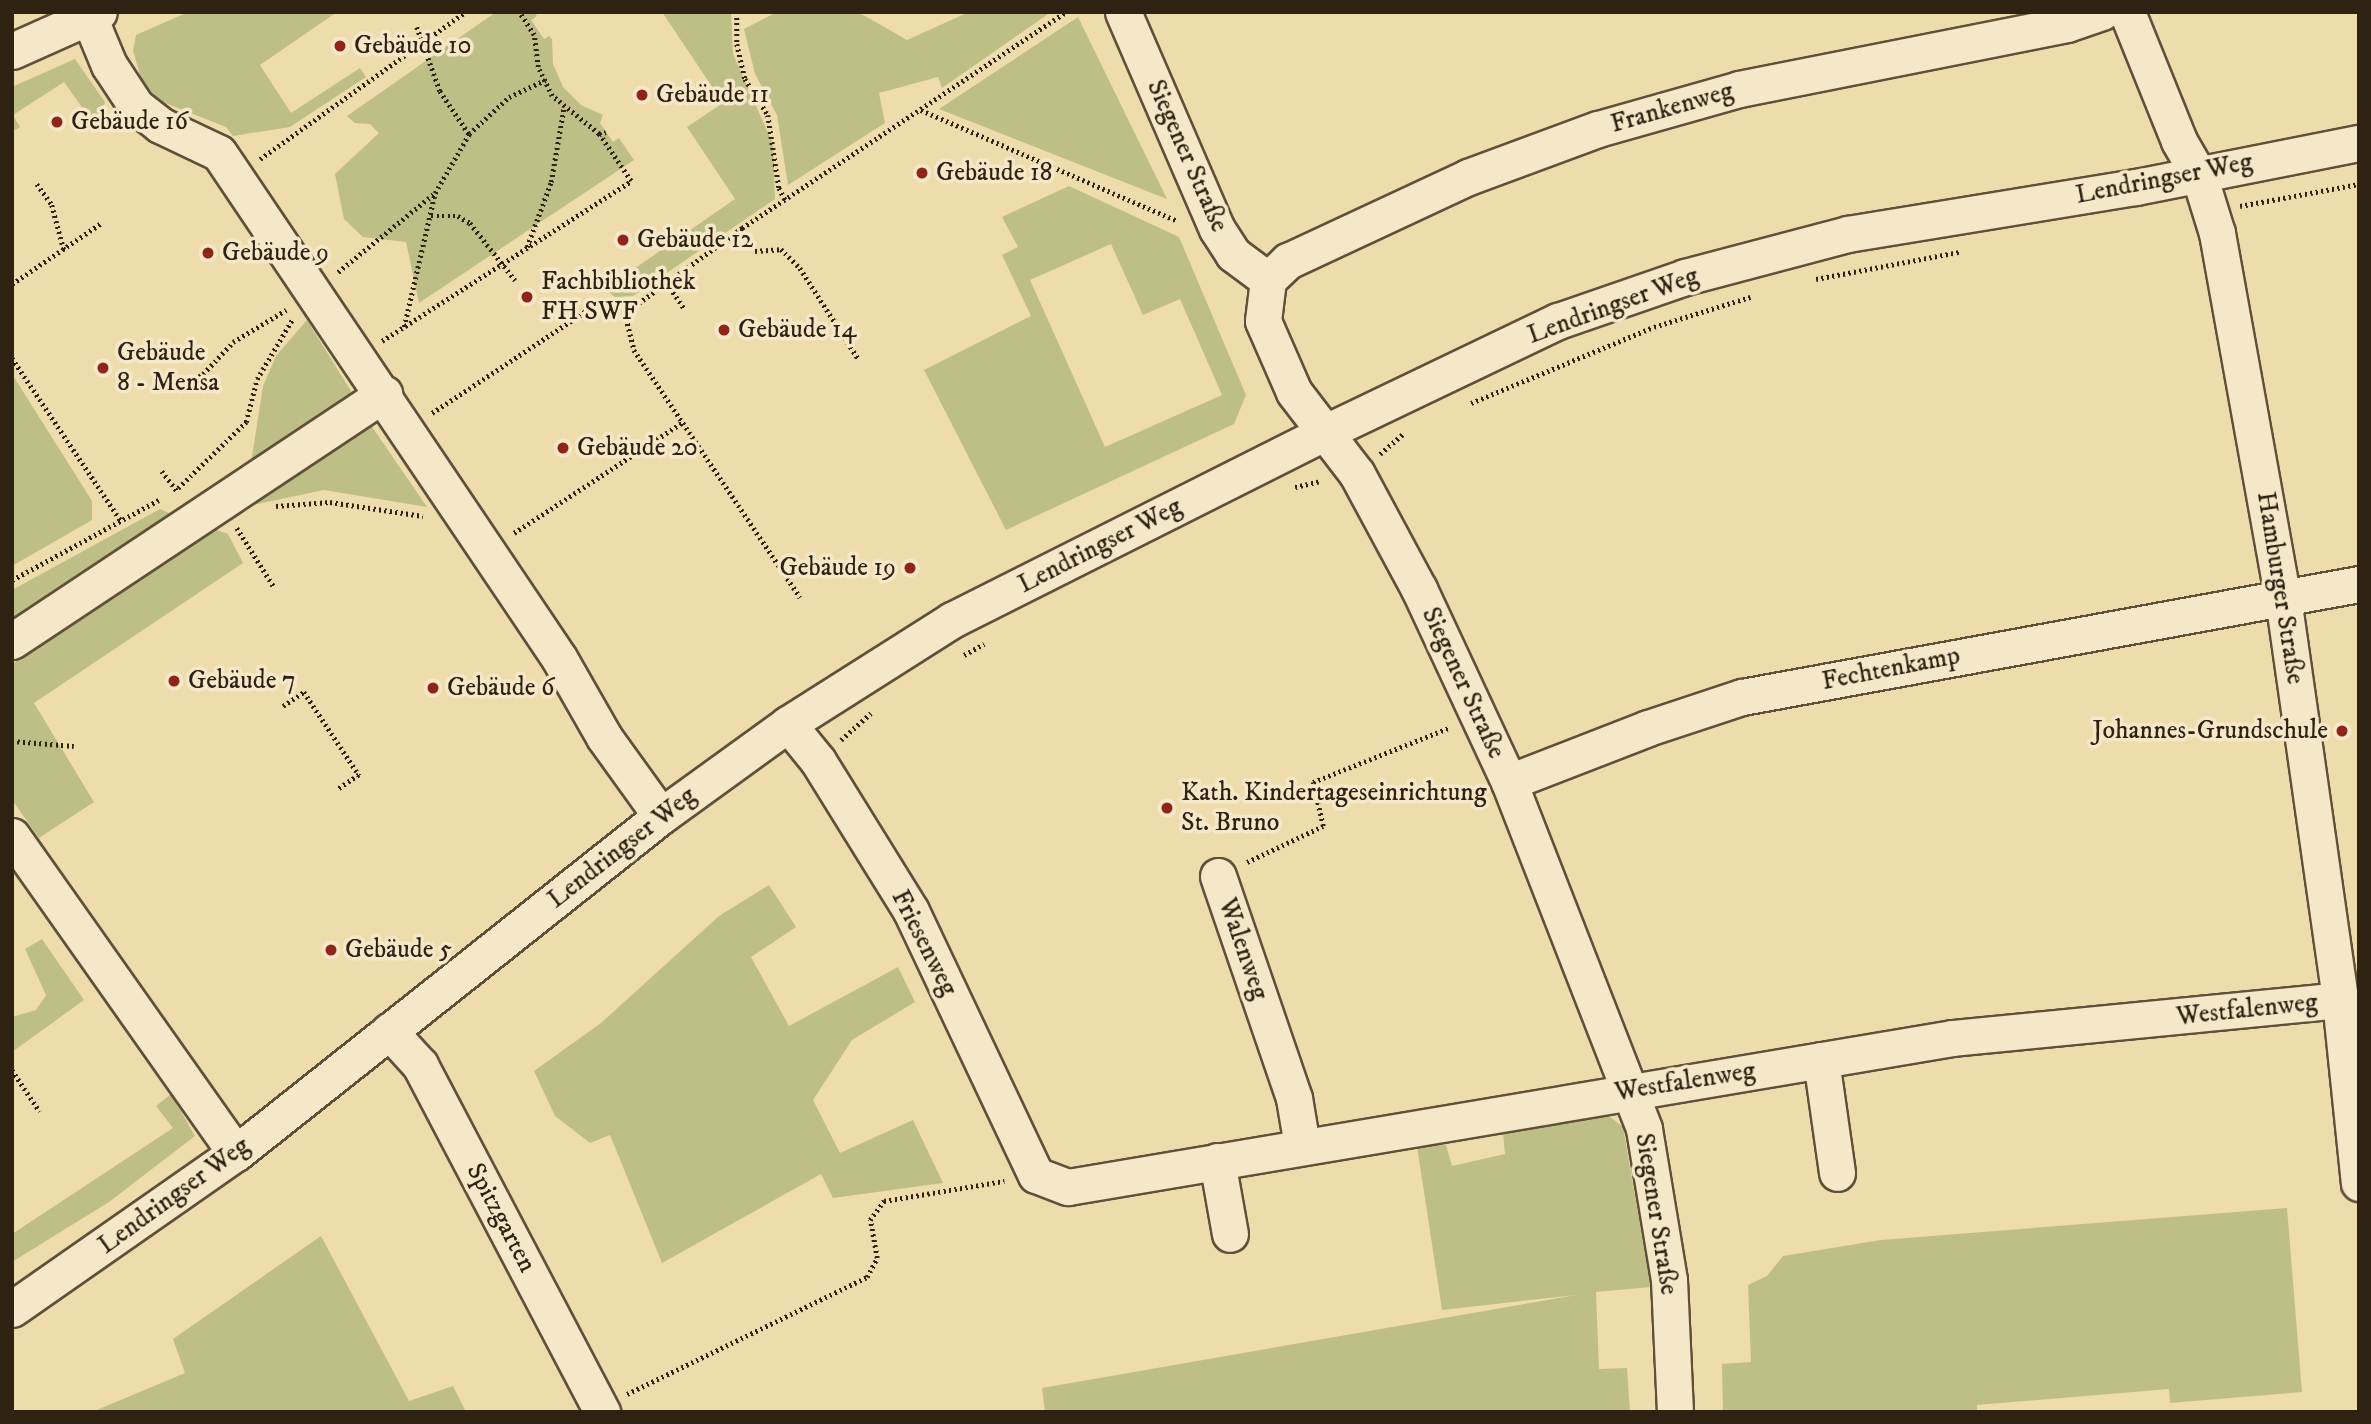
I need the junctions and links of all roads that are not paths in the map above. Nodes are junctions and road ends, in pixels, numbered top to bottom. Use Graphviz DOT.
graph roads {
  1 [pos="1123,12"];
  2 [pos="2102,12"];
  3 [pos="2127,12"];
  4 [pos="94,15"];
  5 [pos="12,51"];
  6 [pos="2359,143"];
  7 [pos="2199,175"];
  8 [pos="1268,280"];
  9 [pos="384,394"];
  10 [pos="1326,432"];
  11 [pos="2359,584"];
  12 [pos="2283,598"];
  13 [pos="12,640"];
  14 [pos="788,724"];
  15 [pos="1509,782"];
  16 [pos="661,816"];
  17 [pos="12,836"];
  18 [pos="1218,876"];
  19 [pos="2340,1000"];
  20 [pos="390,1031"];
  21 [pos="1821,1060"];
  22 [pos="1630,1091"];
  23 [pos="1302,1146"];
  24 [pos="236,1153"];
  25 [pos="1217,1161"];
  26 [pos="1838,1173"];
  27 [pos="1036,1175"];
  28 [pos="2359,1183"];
  29 [pos="1230,1234"];
  30 [pos="12,1309"];
  31 [pos="600,1409"];
  32 [pos="1675,1412"];
  1 -- 8 [label="street, Siegener Straße"];
  2 -- 8 [label="street, Frankenweg"];
  3 -- 7 [label="street, Hamburger Straße"];
  4 -- 5 [label="street"];
  4 -- 9 [label="street"];
  6 -- 7 [label="street, Lendringser Weg"];
  7 -- 10 [label="street, Lendringser Weg"];
  7 -- 12 [label="street, Hamburger Straße"];
  8 -- 10 [label="street, Siegener Straße"];
  9 -- 13 [label="street"];
  9 -- 16 [label="street"];
  10 -- 14 [label="street, Lendringser Weg"];
  10 -- 15 [label="street, Siegener Straße"];
  11 -- 12 [label="street, Fechtenkamp"];
  12 -- 15 [label="street, Fechtenkamp"];
  12 -- 19 [label="street, Hamburger Straße"];
  14 -- 16 [label="street, Lendringser Weg"];
  14 -- 27 [label="street, Friesenweg"];
  15 -- 22 [label="street, Siegener Straße"];
  16 -- 20 [label="street, Lendringser Weg"];
  17 -- 24 [label="street"];
  18 -- 23 [label="street, Walenweg"];
  19 -- 21 [label="street, Westfalenweg"];
  19 -- 28 [label="street, Hamburger Straße"];
  20 -- 24 [label="street, Lendringser Weg"];
  20 -- 31 [label="street, Spitzgarten"];
  21 -- 22 [label="street, Westfalenweg"];
  21 -- 26 [label="street"];
  22 -- 23 [label="street, Westfalenweg"];
  22 -- 32 [label="street, Siegener Straße"];
  23 -- 25 [label="street, Westfalenweg"];
  24 -- 30 [label="street, Lendringser Weg"];
  25 -- 27 [label="street, Westfalenweg"];
  25 -- 29 [label="street"];
}
